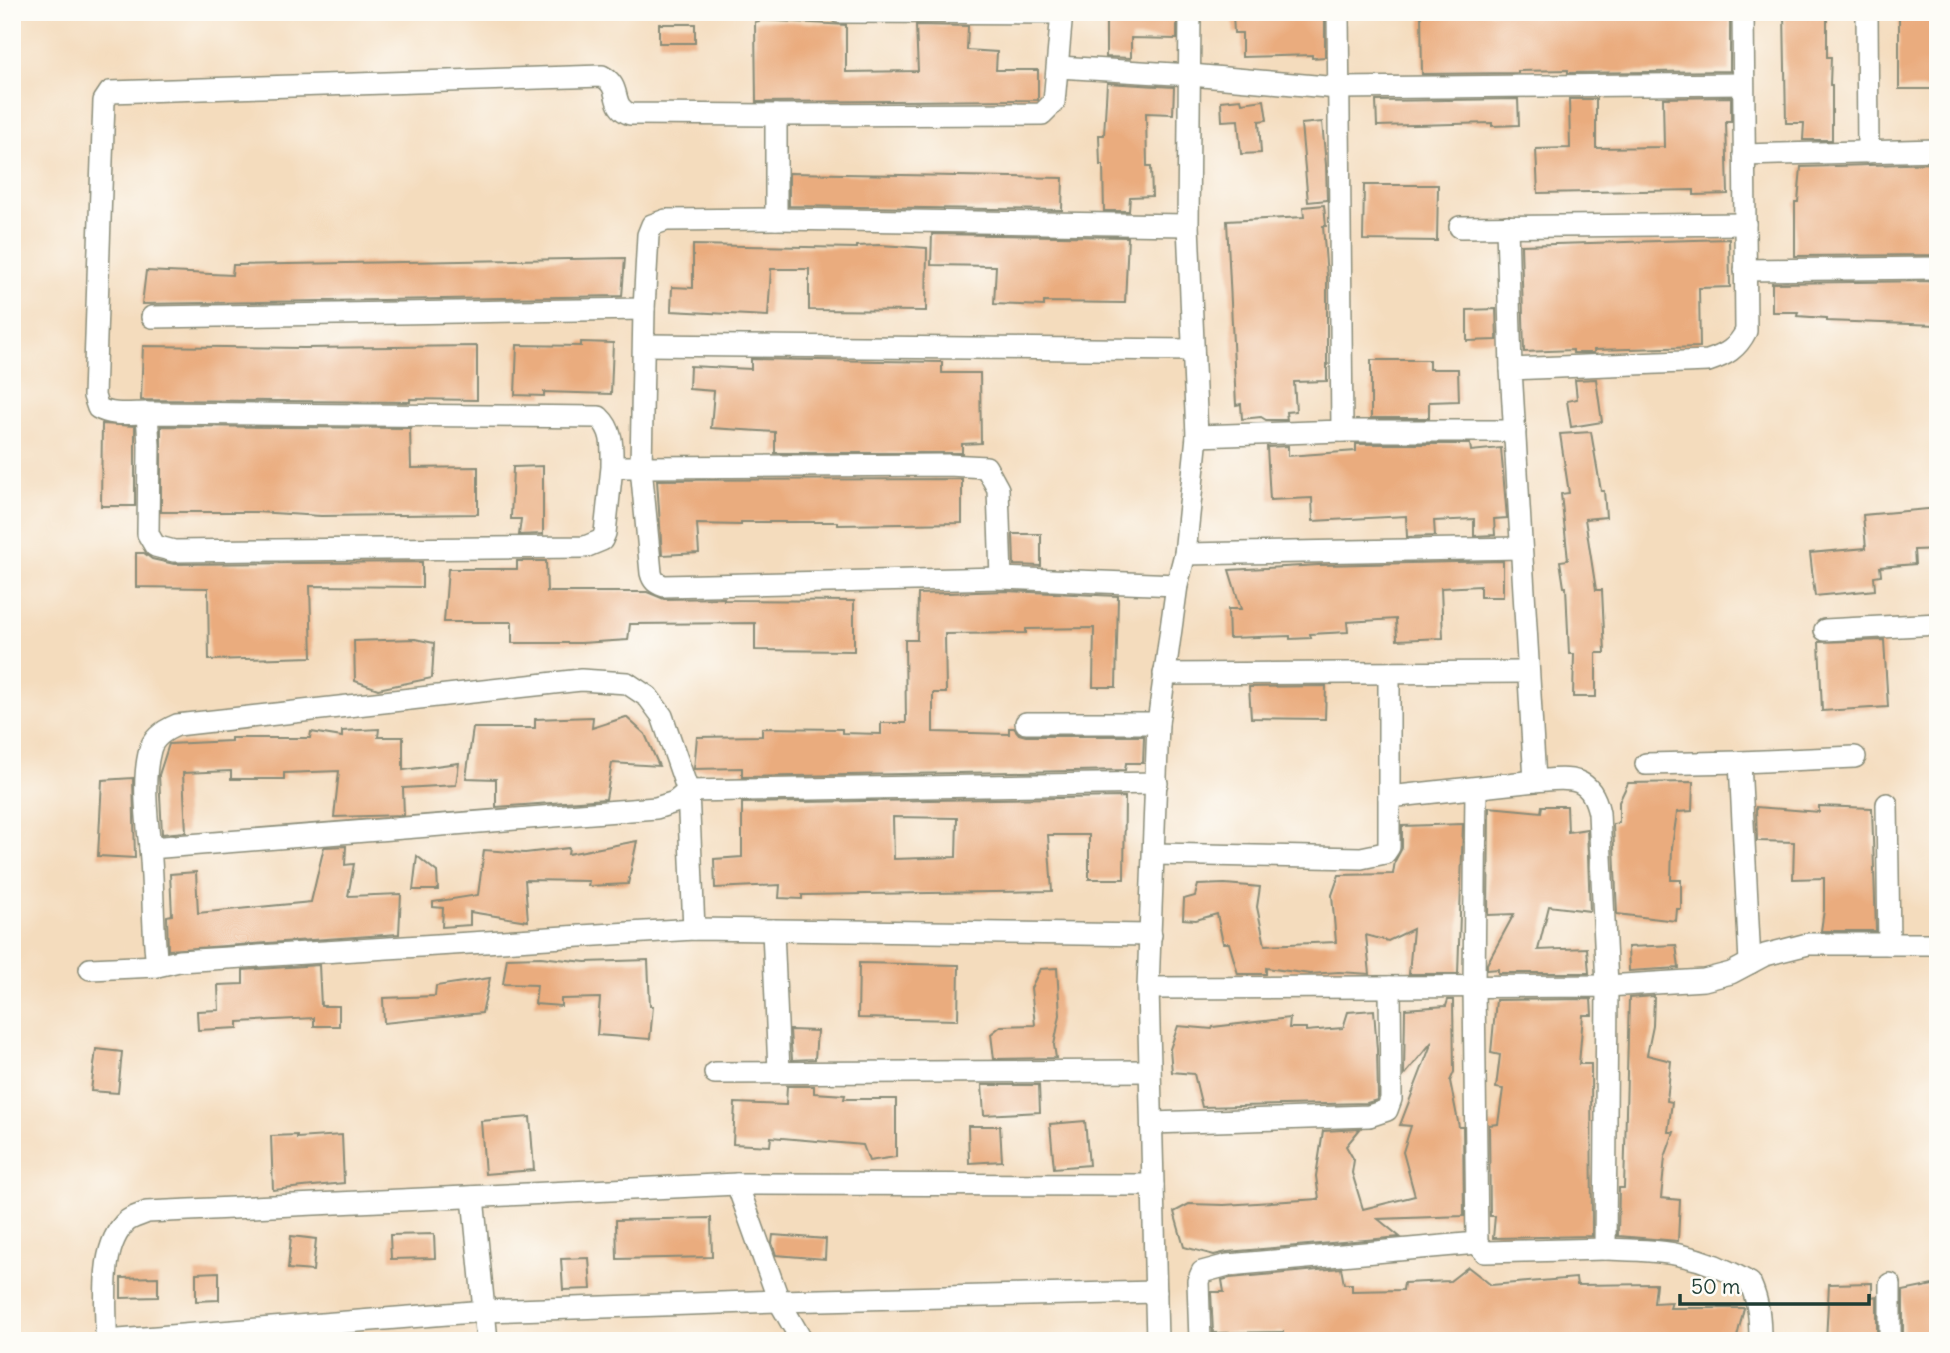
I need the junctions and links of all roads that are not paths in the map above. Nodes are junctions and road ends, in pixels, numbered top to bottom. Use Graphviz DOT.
graph roads {
  1 [pos="839,12"];
  2 [pos="1190,12"];
  3 [pos="1338,12"];
  4 [pos="1743,12"];
  5 [pos="1867,12"];
  6 [pos="1062,13"];
  7 [pos="1058,67"];
  8 [pos="1191,75"];
  9 [pos="1743,85"];
  10 [pos="1338,88"];
  11 [pos="776,115"];
  12 [pos="1938,150"];
  13 [pos="1868,152"];
  14 [pos="1744,155"];
  15 [pos="776,219"];
  16 [pos="1745,224"];
  17 [pos="1188,225"];
  18 [pos="1507,226"];
  19 [pos="1460,227"];
  20 [pos="1938,268"];
  21 [pos="1745,270"];
  22 [pos="644,309"];
  23 [pos="152,317"];
  24 [pos="644,345"];
  25 [pos="1193,350"];
  26 [pos="1511,369"];
  27 [pos="147,413"];
  28 [pos="1342,431"];
  29 [pos="1515,431"];
  30 [pos="1197,436"];
  31 [pos="612,467"];
  32 [pos="641,467"];
  33 [pos="1521,548"];
  34 [pos="1185,554"];
  35 [pos="1001,578"];
  36 [pos="1177,585"];
  37 [pos="1938,624"];
  38 [pos="1825,630"];
  39 [pos="1528,672"];
  40 [pos="1389,673"];
  41 [pos="1164,674"];
  42 [pos="1026,723"];
  43 [pos="1158,723"];
  44 [pos="1855,757"];
  45 [pos="1740,762"];
  46 [pos="1646,764"];
  47 [pos="1535,781"];
  48 [pos="1157,783"];
  49 [pos="1476,788"];
  50 [pos="688,790"];
  51 [pos="1389,797"];
  52 [pos="1887,804"];
  53 [pos="150,848"];
  54 [pos="1155,854"];
  55 [pos="694,929"];
  56 [pos="773,930"];
  57 [pos="1151,935"];
  58 [pos="1889,944"];
  59 [pos="1938,944"];
  60 [pos="1750,963"];
  61 [pos="157,965"];
  62 [pos="90,969"];
  63 [pos="1475,986"];
  64 [pos="1608,986"];
  65 [pos="1390,987"];
  66 [pos="1148,988"];
  67 [pos="779,1071"];
  68 [pos="1150,1071"];
  69 [pos="715,1073"];
  70 [pos="1152,1123"];
  71 [pos="737,1184"];
  72 [pos="1153,1185"];
  73 [pos="473,1197"];
  74 [pos="1477,1243"];
  75 [pos="1605,1249"];
  76 [pos="1890,1284"];
  77 [pos="1156,1292"];
  78 [pos="779,1301"];
  79 [pos="485,1311"];
  80 [pos="106,1340"];
  81 [pos="487,1341"];
  82 [pos="802,1341"];
  83 [pos="1157,1341"];
  84 [pos="1199,1341"];
  85 [pos="1759,1341"];
  86 [pos="1890,1341"];
  1 -- 6 [label="street"];
  2 -- 8 [label="street"];
  3 -- 10 [label="street"];
  4 -- 9 [label="street"];
  5 -- 13 [label="street"];
  6 -- 7 [label="street"];
  7 -- 8 [label="street"];
  7 -- 11 [label="street"];
  8 -- 10 [label="street"];
  8 -- 17 [label="street"];
  9 -- 10 [label="street"];
  9 -- 14 [label="street"];
  10 -- 28 [label="street"];
  11 -- 15 [label="street"];
  11 -- 27 [label="street"];
  12 -- 13 [label="street"];
  13 -- 14 [label="street"];
  14 -- 16 [label="street"];
  15 -- 17 [label="street"];
  15 -- 22 [label="street"];
  16 -- 18 [label="street"];
  16 -- 21 [label="street"];
  17 -- 25 [label="street"];
  18 -- 19 [label="street"];
  18 -- 26 [label="street"];
  20 -- 21 [label="street"];
  21 -- 26 [label="street"];
  22 -- 23 [label="street"];
  22 -- 24 [label="street"];
  24 -- 25 [label="street"];
  24 -- 32 [label="street"];
  25 -- 30 [label="street"];
  26 -- 29 [label="street"];
  27 -- 31 [label="street"];
  27 -- 31 [label="street"];
  28 -- 29 [label="street"];
  28 -- 30 [label="street"];
  29 -- 33 [label="street"];
  30 -- 34 [label="street"];
  31 -- 32 [label="street"];
  32 -- 35 [label="street"];
  32 -- 35 [label="street"];
  33 -- 34 [label="street"];
  33 -- 39 [label="street"];
  34 -- 36 [label="street"];
  35 -- 36 [label="street"];
  36 -- 41 [label="street"];
  37 -- 38 [label="street"];
  39 -- 40 [label="street"];
  39 -- 47 [label="street"];
  40 -- 41 [label="street"];
  40 -- 51 [label="street"];
  41 -- 43 [label="street"];
  42 -- 43 [label="street"];
  43 -- 48 [label="street"];
  44 -- 45 [label="street"];
  45 -- 46 [label="street"];
  45 -- 60 [label="street"];
  47 -- 49 [label="street"];
  47 -- 64 [label="street"];
  48 -- 50 [label="street"];
  48 -- 54 [label="street"];
  49 -- 51 [label="street"];
  49 -- 63 [label="street"];
  50 -- 53 [label="street"];
  50 -- 53 [label="street"];
  50 -- 55 [label="street"];
  51 -- 54 [label="street"];
  52 -- 58 [label="street"];
  53 -- 61 [label="street"];
  54 -- 57 [label="street"];
  55 -- 56 [label="street"];
  55 -- 61 [label="street"];
  56 -- 57 [label="street"];
  56 -- 67 [label="street"];
  57 -- 66 [label="street"];
  58 -- 59 [label="street"];
  58 -- 60 [label="street"];
  60 -- 64 [label="street"];
  61 -- 62 [label="street"];
  63 -- 64 [label="street"];
  63 -- 65 [label="street"];
  63 -- 74 [label="street"];
  64 -- 75 [label="street"];
  65 -- 66 [label="street"];
  65 -- 70 [label="street"];
  66 -- 68 [label="street"];
  67 -- 68 [label="street"];
  67 -- 69 [label="street"];
  68 -- 70 [label="street"];
  70 -- 72 [label="street"];
  71 -- 72 [label="street"];
  71 -- 73 [label="street"];
  71 -- 78 [label="street"];
  72 -- 77 [label="street"];
  73 -- 79 [label="street"];
  73 -- 80 [label="street"];
  74 -- 75 [label="street"];
  74 -- 84 [label="street"];
  75 -- 85 [label="street"];
  76 -- 86 [label="street"];
  77 -- 78 [label="street"];
  77 -- 83 [label="street"];
  78 -- 79 [label="street"];
  78 -- 82 [label="street"];
  79 -- 80 [label="street"];
  79 -- 81 [label="street"];
}
